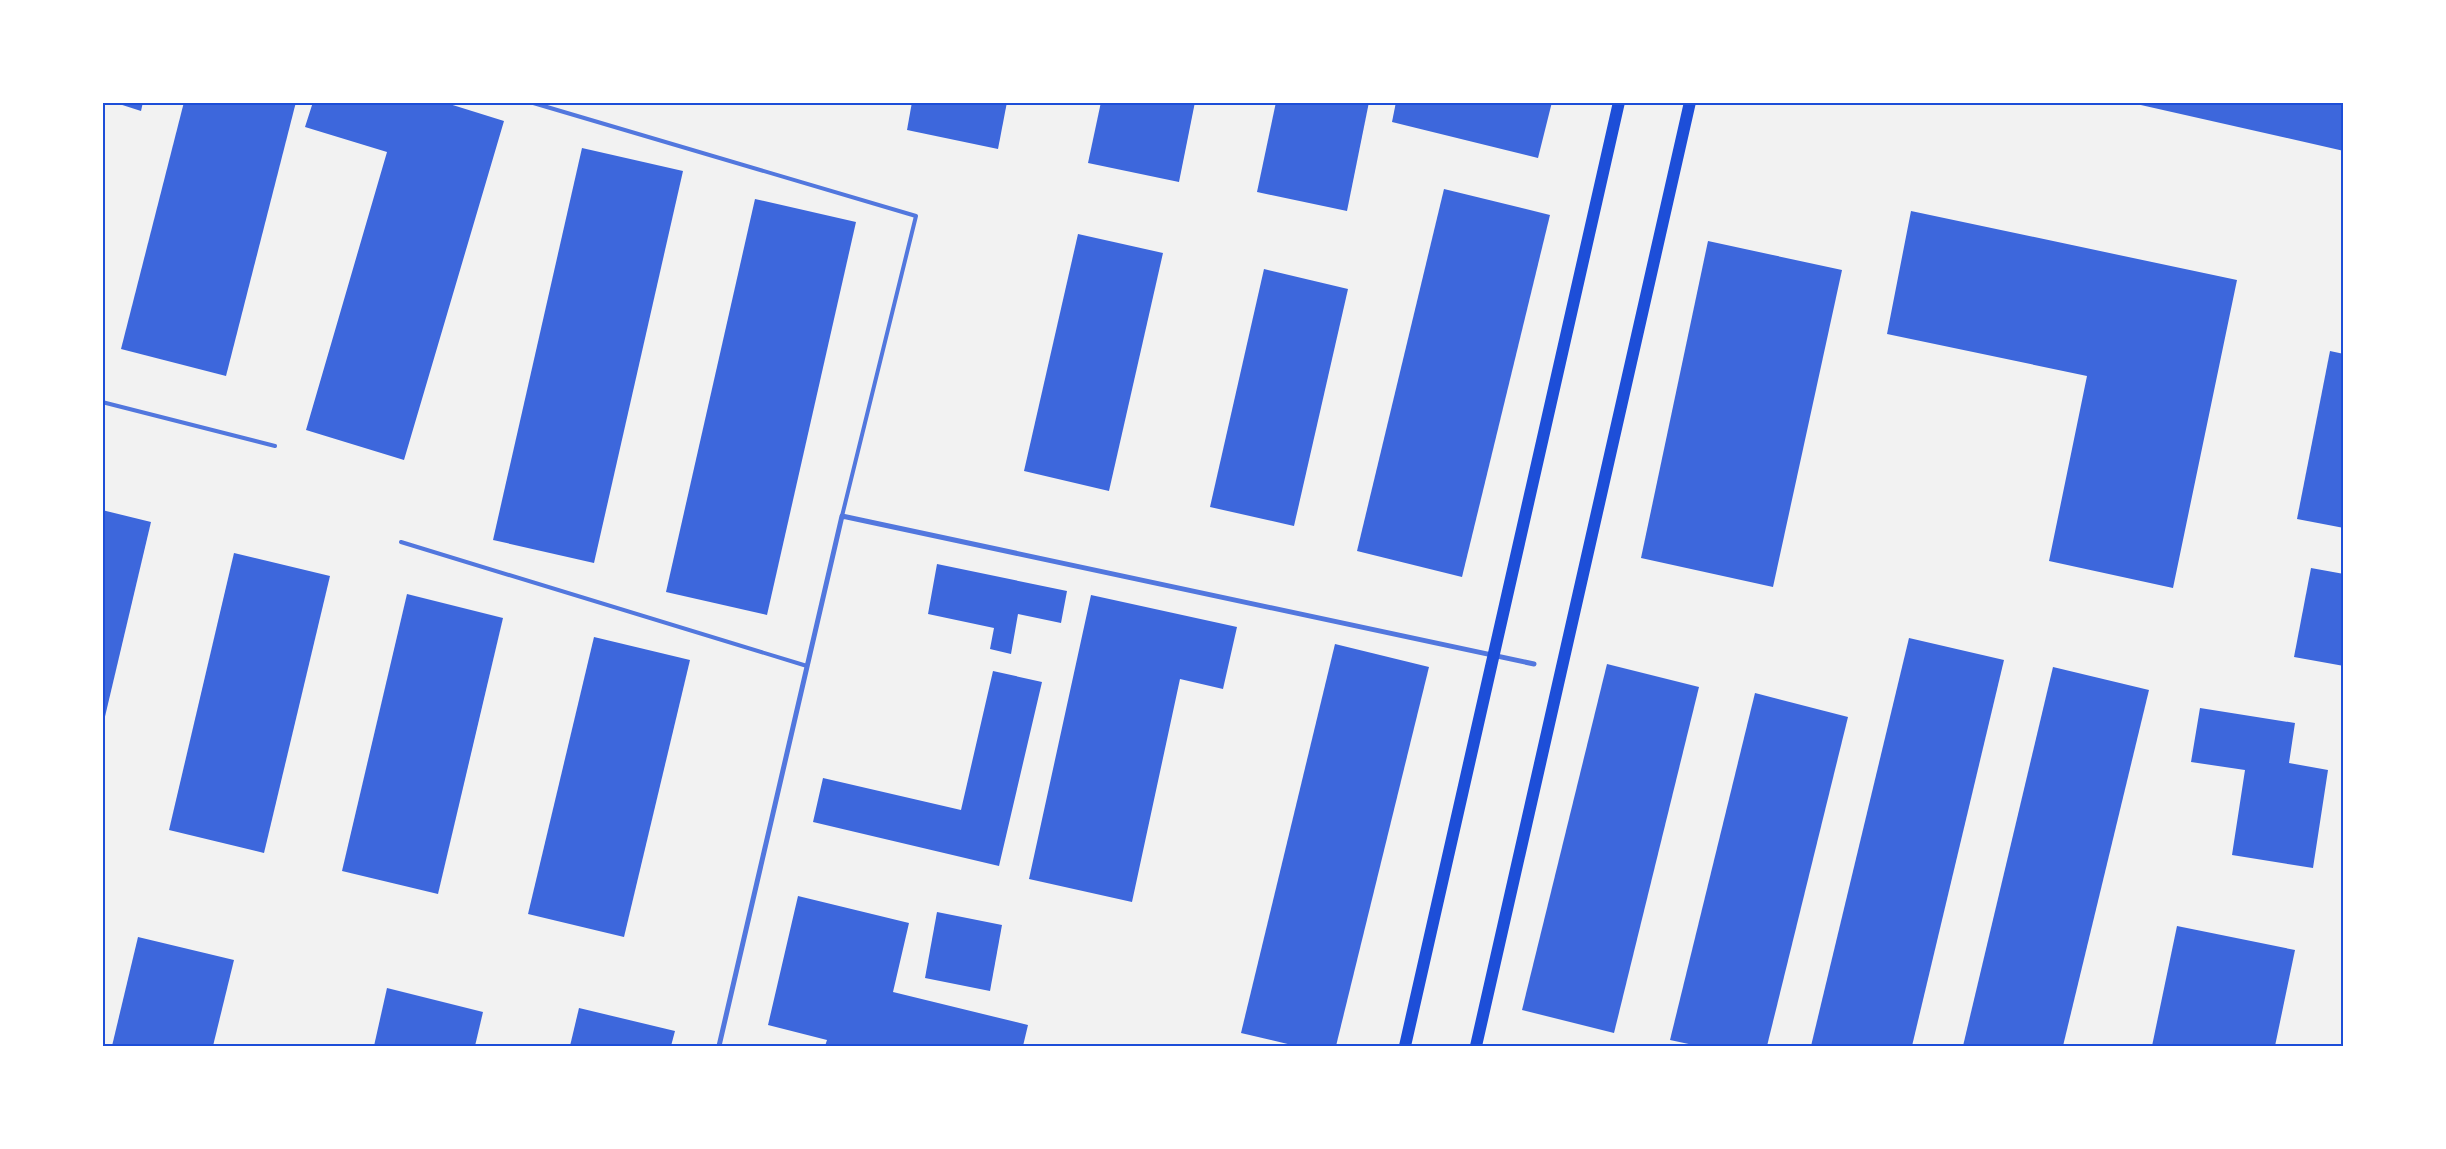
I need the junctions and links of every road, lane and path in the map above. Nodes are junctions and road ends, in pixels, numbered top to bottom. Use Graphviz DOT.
graph roads {
  1 [pos="530,102"];
  2 [pos="1619,102"];
  3 [pos="1690,102"];
  4 [pos="102,402"];
  5 [pos="276,446"];
  6 [pos="842,516"];
  7 [pos="401,542"];
  8 [pos="1494,654"];
  9 [pos="1534,664"];
  10 [pos="807,666"];
  11 [pos="719,1046"];
  12 [pos="1405,1046"];
  13 [pos="1476,1046"];
  1 -- 6 [label="lane"];
  2 -- 8 [label="main road"];
  3 -- 13 [label="main road"];
  4 -- 5 [label="lane"];
  6 -- 8 [label="street"];
  6 -- 10 [label="street"];
  7 -- 10 [label="lane"];
  8 -- 9 [label="street"];
  8 -- 12 [label="main road"];
  10 -- 11 [label="street"];
}
